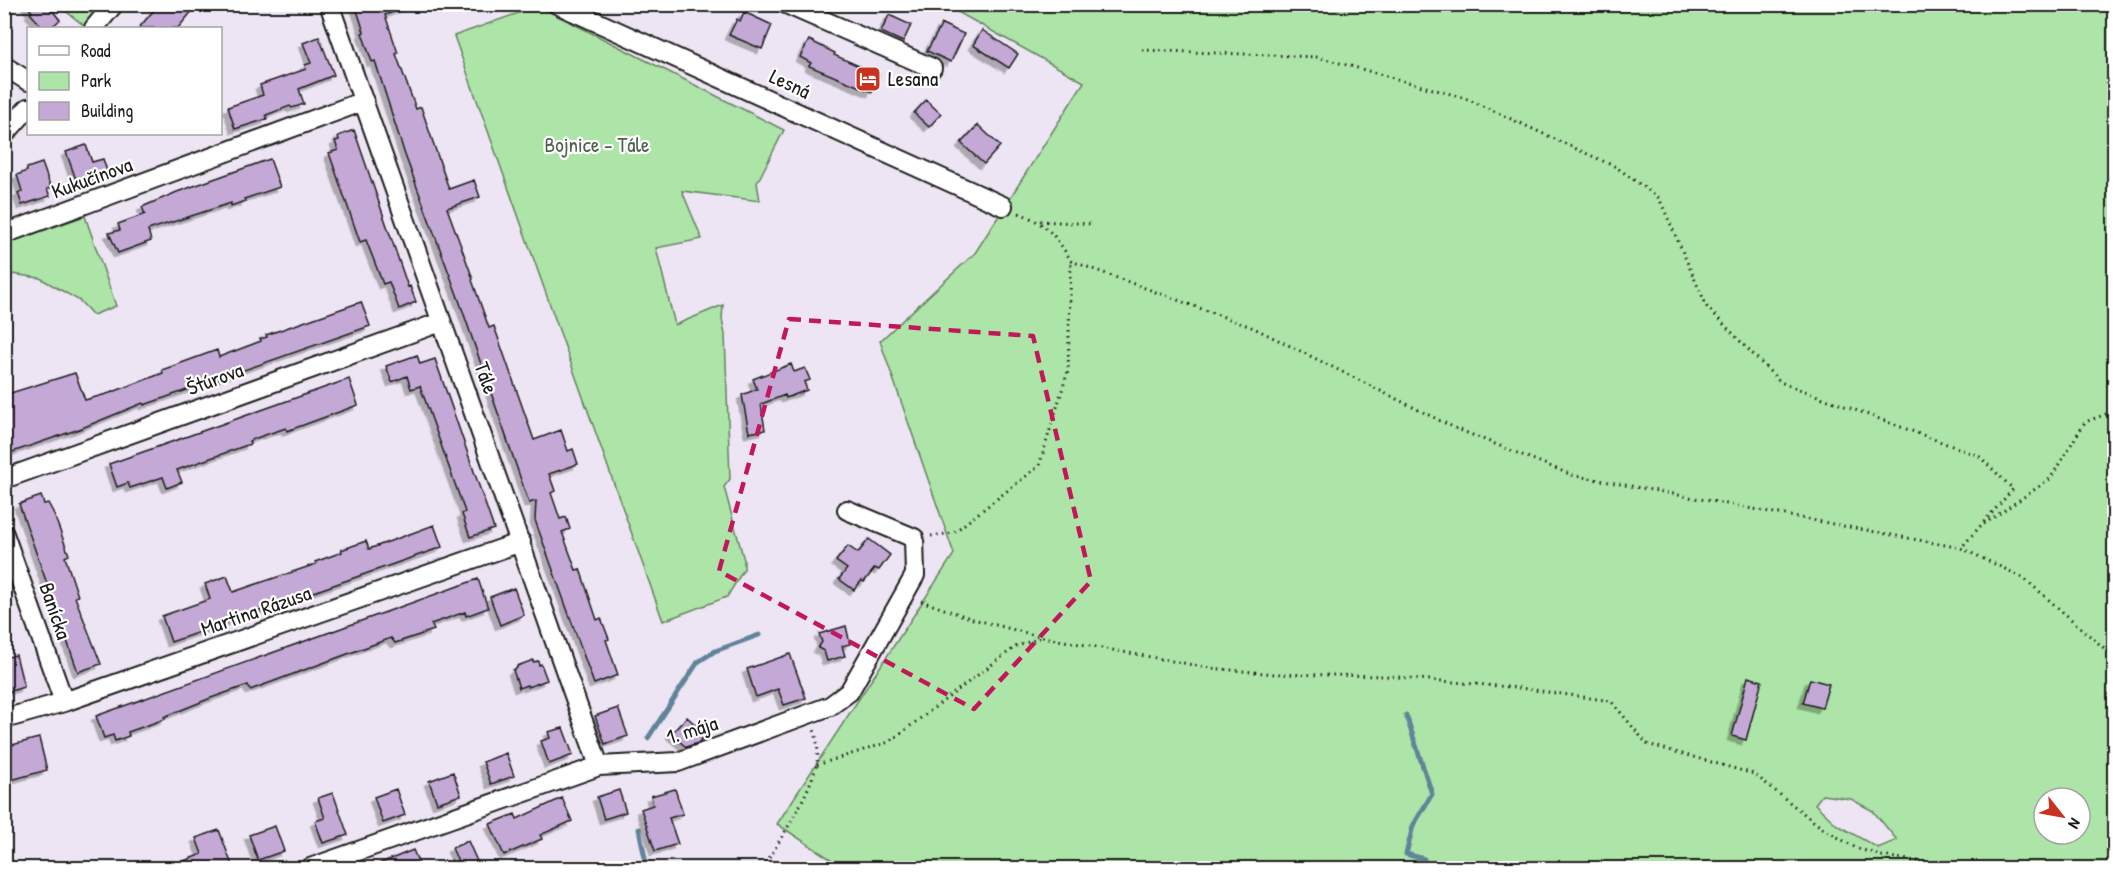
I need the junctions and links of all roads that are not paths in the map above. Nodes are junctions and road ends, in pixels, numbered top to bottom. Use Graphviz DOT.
graph roads {
  1 [pos="114,4"];
  2 [pos="329,4"];
  3 [pos="557,4"];
  4 [pos="786,4"];
  5 [pos="95,27"];
  6 [pos="4,66"];
  7 [pos="933,68"];
  8 [pos="27,80"];
  9 [pos="364,101"];
  10 [pos="27,109"];
  11 [pos="4,135"];
  12 [pos="1003,206"];
  13 [pos="4,234"];
  14 [pos="441,322"];
  15 [pos="4,480"];
  16 [pos="847,510"];
  17 [pos="4,534"];
  18 [pos="521,542"];
  19 [pos="64,702"];
  20 [pos="4,719"];
  21 [pos="599,766"];
  22 [pos="310,868"];
  1 -- 5 [label="street"];
  2 -- 9 [label="street, Tále"];
  3 -- 12 [label="street, Lesná"];
  4 -- 7 [label="street"];
  6 -- 8 [label="street"];
  9 -- 13 [label="street, Kukučínova"];
  9 -- 14 [label="street, Tále"];
  10 -- 11 [label="street"];
  14 -- 15 [label="street, Štúrova"];
  14 -- 18 [label="street, Tále"];
  16 -- 21 [label="street, 1. mája"];
  17 -- 19 [label="street, Banícka"];
  18 -- 19 [label="street, Martina Rázusa"];
  18 -- 21 [label="street, Tále"];
  19 -- 20 [label="street, Martina Rázusa"];
  21 -- 22 [label="street, 1. mája"];
}
